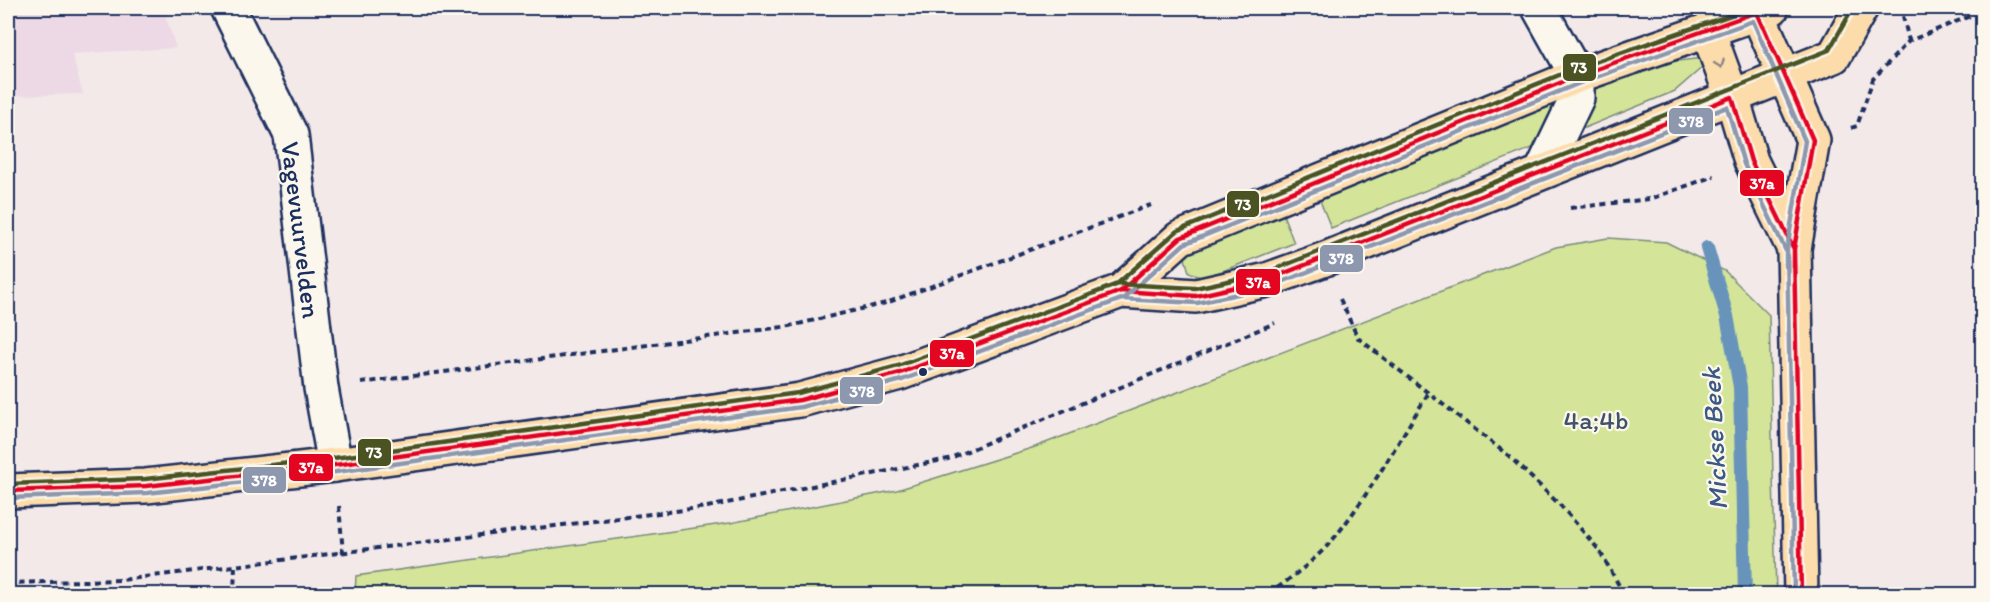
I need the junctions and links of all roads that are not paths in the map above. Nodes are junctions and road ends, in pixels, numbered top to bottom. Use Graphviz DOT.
graph roads {
  1 [pos="228,8"];
  2 [pos="1539,8"];
  3 [pos="1861,8"];
  4 [pos="1764,10"];
  5 [pos="1708,31"];
  6 [pos="1576,76"];
  7 [pos="1785,76"];
  8 [pos="1732,97"];
  9 [pos="1542,171"];
  10 [pos="1180,238"];
  11 [pos="1794,249"];
  12 [pos="1121,291"];
  13 [pos="1196,296"];
  14 [pos="335,465"];
  15 [pos="8,491"];
  16 [pos="1801,594"];
  1 -- 14 [label="street, Vagevuurvelden"];
  2 -- 6 [label="street"];
  3 -- 7 [label="main road"];
  4 -- 5 [label="main road"];
  4 -- 7 [label="main road"];
  5 -- 6 [label="main road"];
  5 -- 8 [label="main road, one-way"];
  6 -- 9 [label="street"];
  6 -- 10 [label="main road"];
  7 -- 8 [label="main road"];
  7 -- 11 [label="main road"];
  8 -- 9 [label="main road"];
  8 -- 11 [label="main road"];
  9 -- 13 [label="main road"];
  10 -- 12 [label="main road"];
  10 -- 13 [label="main road"];
  11 -- 16 [label="main road"];
  12 -- 13 [label="main road"];
  12 -- 14 [label="main road"];
  14 -- 15 [label="main road"];
}
